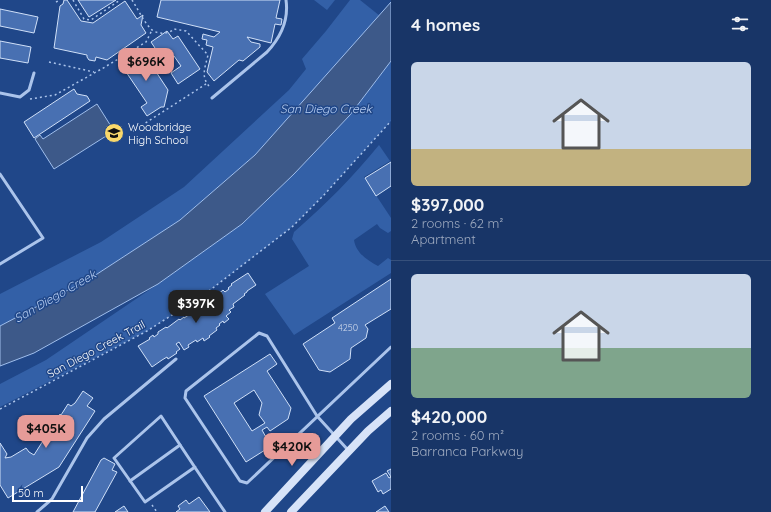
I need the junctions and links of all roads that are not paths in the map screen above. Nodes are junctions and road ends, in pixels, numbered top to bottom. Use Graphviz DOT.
graph roads {
  1 [pos="286,0"];
  2 [pos="34,73"];
  3 [pos="0,93"];
  4 [pos="212,98"];
  5 [pos="0,174"];
  6 [pos="0,264"];
  7 [pos="391,347"];
  8 [pos="176,359"];
  9 [pos="391,384"];
  10 [pos="391,411"];
  11 [pos="317,416"];
  12 [pos="334,436"];
  13 [pos="180,445"];
  14 [pos="348,451"];
  15 [pos="195,468"];
  16 [pos="130,481"];
  17 [pos="37,512"];
  18 [pos="225,512"];
  19 [pos="265,512"];
  20 [pos="291,512"];
  1 -- 4 [label="lane"];
  2 -- 3 [label="lane"];
  5 -- 6 [label="lane"];
  7 -- 11 [label="lane"];
  8 -- 17 [label="lane"];
  9 -- 12 [label="main road"];
  10 -- 14 [label="main road"];
  11 -- 11 [label="lane"];
  11 -- 12 [label="lane"];
  12 -- 14 [label="lane"];
  12 -- 19 [label="main road"];
  13 -- 15 [label="lane"];
  13 -- 16 [label="lane"];
  13 -- 16 [label="lane"];
  14 -- 20 [label="main road"];
  15 -- 16 [label="lane"];
  15 -- 18 [label="lane"];
}
